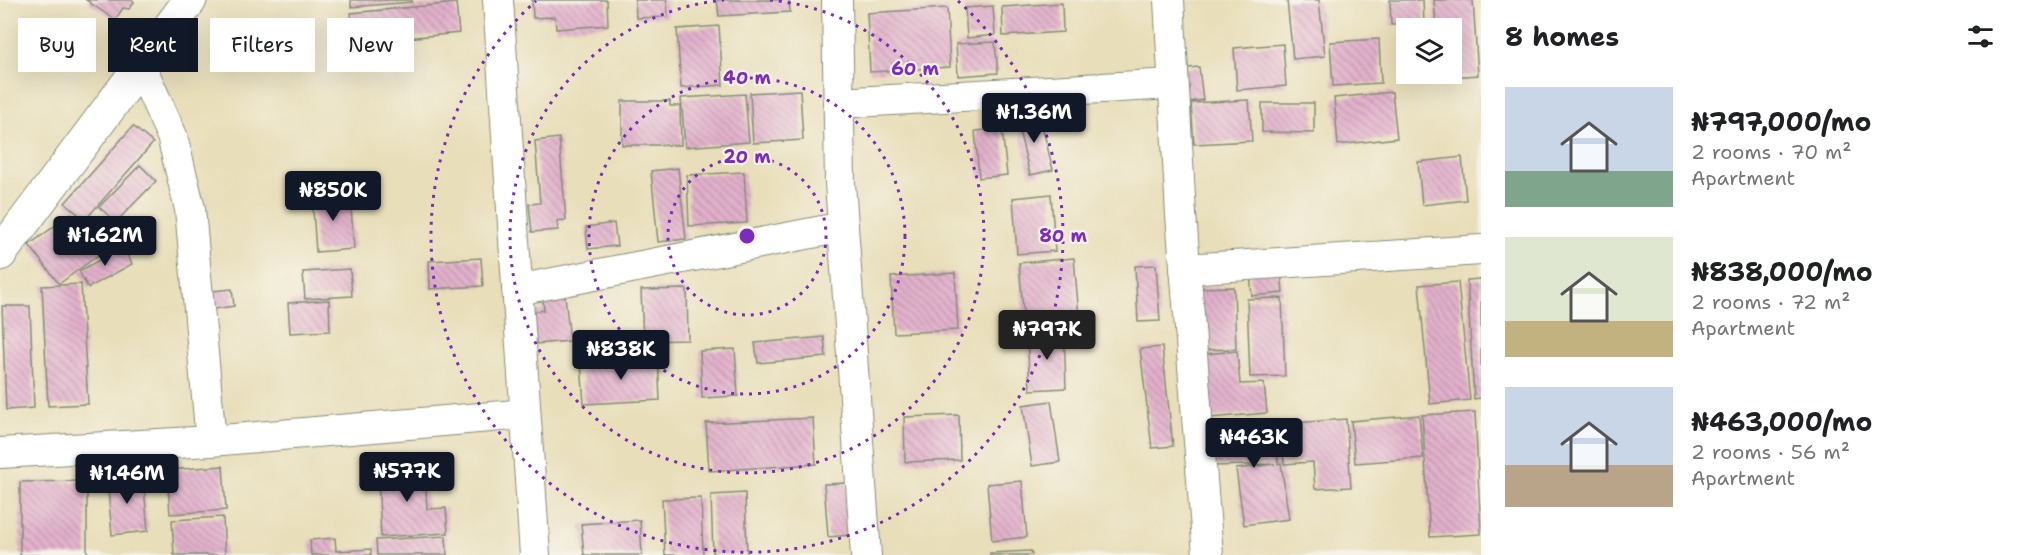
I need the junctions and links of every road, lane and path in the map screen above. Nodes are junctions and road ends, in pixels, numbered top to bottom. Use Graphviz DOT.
graph roads {
  1 [pos="190,0"];
  2 [pos="498,0"];
  3 [pos="837,0"];
  4 [pos="1169,0"];
  5 [pos="177,18"];
  6 [pos="137,72"];
  7 [pos="143,72"];
  8 [pos="1172,84"];
  9 [pos="838,103"];
  10 [pos="843,227"];
  11 [pos="1481,250"];
  12 [pos="0,255"];
  13 [pos="1185,269"];
  14 [pos="517,290"];
  15 [pos="525,414"];
  16 [pos="211,441"];
  17 [pos="0,453"];
  18 [pos="535,555"];
  19 [pos="866,555"];
  20 [pos="1208,555"];
  1 -- 5 [label="street"];
  2 -- 14 [label="street"];
  3 -- 9 [label="street"];
  4 -- 8 [label="street"];
  6 -- 12 [label="street"];
  7 -- 16 [label="street"];
  8 -- 9 [label="street"];
  8 -- 13 [label="street"];
  9 -- 10 [label="street"];
  10 -- 14 [label="street"];
  10 -- 19 [label="street"];
  11 -- 13 [label="street"];
  13 -- 20 [label="street"];
  14 -- 15 [label="street"];
  15 -- 16 [label="street"];
  15 -- 18 [label="street"];
  16 -- 17 [label="street"];
}
